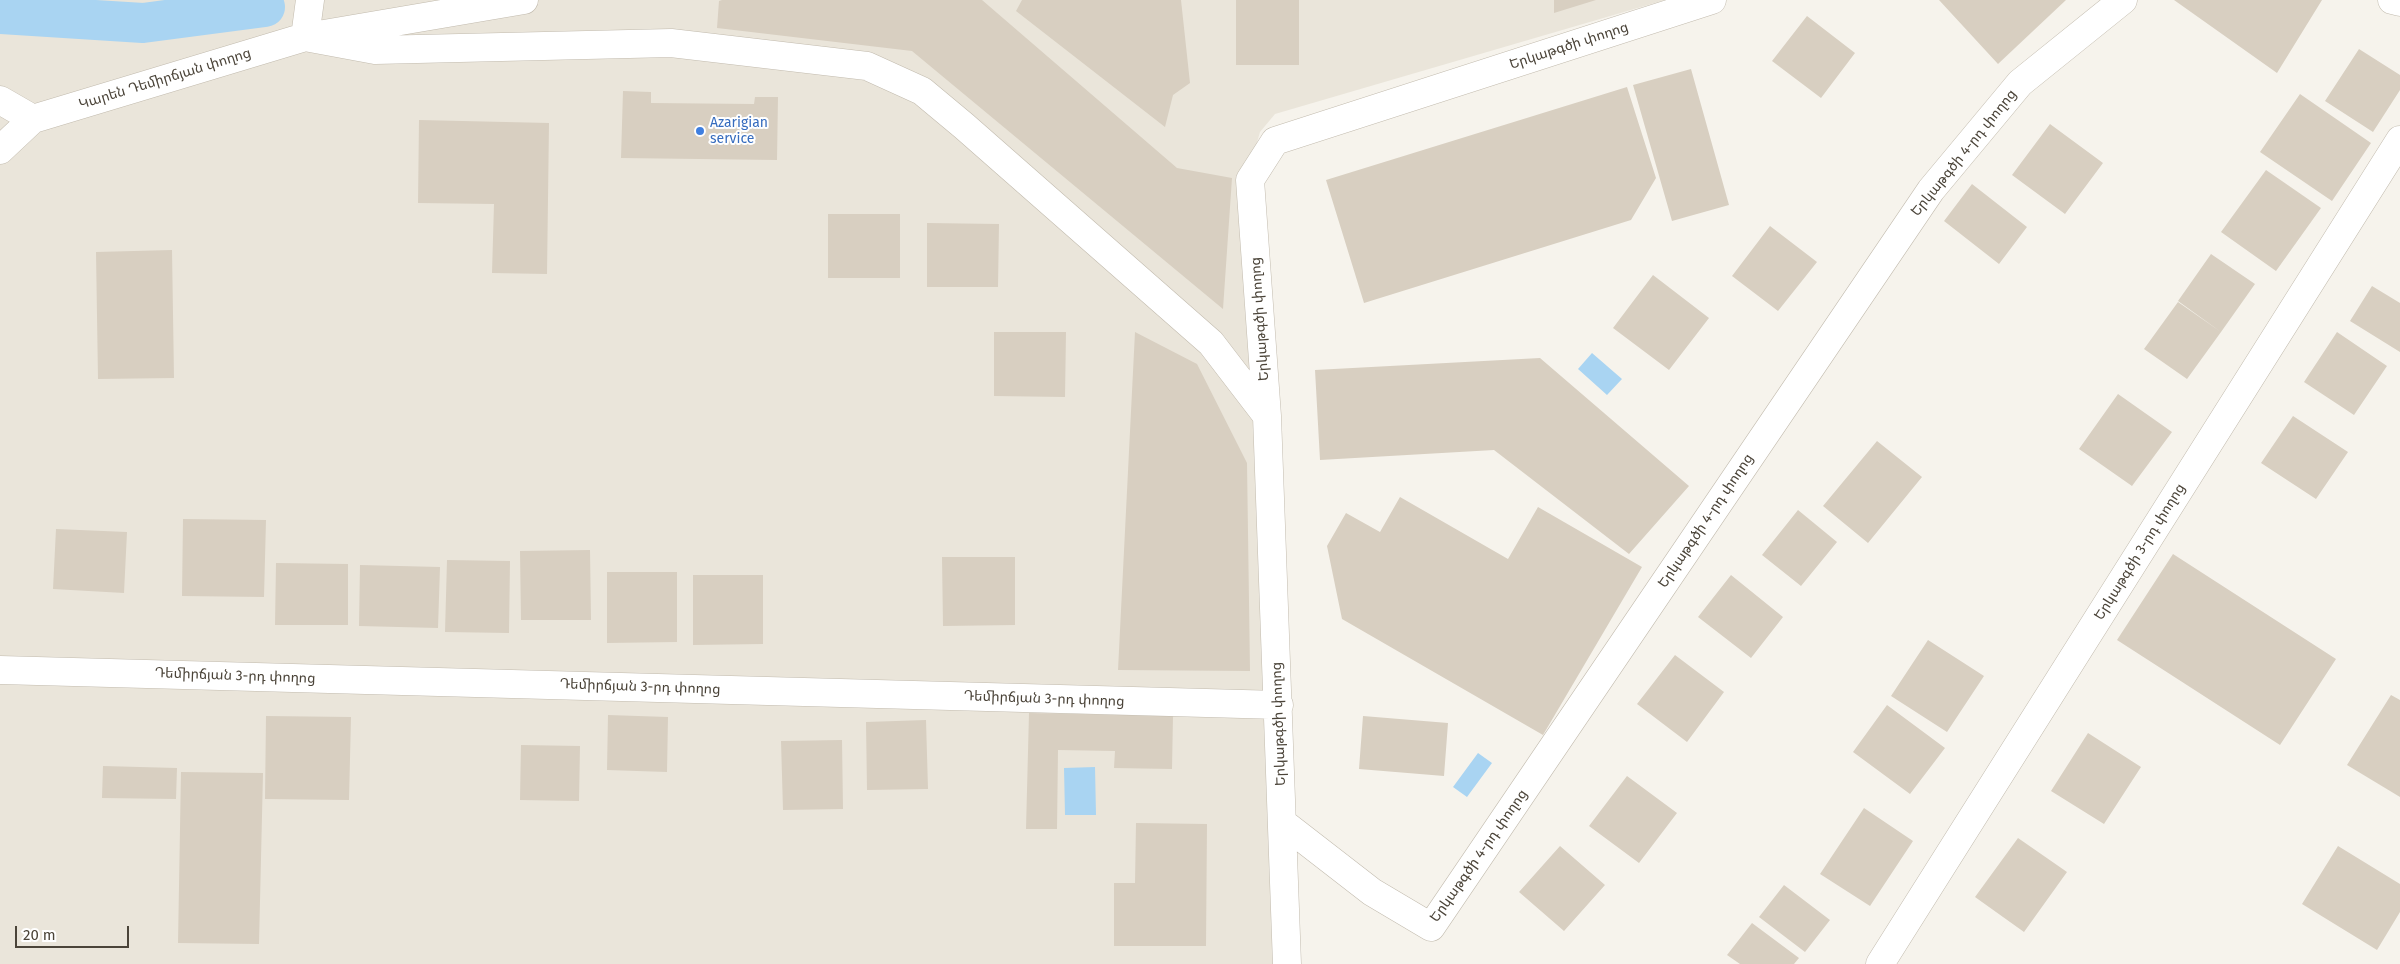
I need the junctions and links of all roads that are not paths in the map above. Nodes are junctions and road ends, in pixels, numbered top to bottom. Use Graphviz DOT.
graph roads {
  1 [pos="310,0"];
  2 [pos="524,0"];
  3 [pos="1712,0"];
  4 [pos="2123,0"];
  5 [pos="2392,0"];
  6 [pos="2400,2"];
  7 [pos="305,37"];
  8 [pos="0,100"];
  9 [pos="33,119"];
  10 [pos="2400,140"];
  11 [pos="0,150"];
  12 [pos="1267,416"];
  13 [pos="0,670"];
  14 [pos="1279,705"];
  15 [pos="1283,823"];
  16 [pos="1287,964"];
  17 [pos="1880,964"];
  1 -- 7 [label="street"];
  2 -- 7 [label="street, Կարեն Դեմիրճյան փողոց"];
  3 -- 12 [label="street, Երկաթգծի փողոց"];
  4 -- 15 [label="street, Երկաթգծի 4-րդ փողոց"];
  5 -- 6 [label="street"];
  7 -- 9 [label="street, Կարեն Դեմիրճյան փողոց"];
  7 -- 12 [label="street"];
  8 -- 9 [label="street"];
  9 -- 11 [label="street, Կարեն Դեմիրճյան փողոց"];
  10 -- 17 [label="street, Երկաթգծի 3-րդ փողոց"];
  12 -- 14 [label="street, Երկաթգծի փողոց"];
  13 -- 14 [label="street, Դեմիրճյան 3-րդ փողոց"];
  14 -- 15 [label="street, Երկաթգծի փողոց"];
  15 -- 16 [label="street, Երկաթգծի փողոց"];
}
